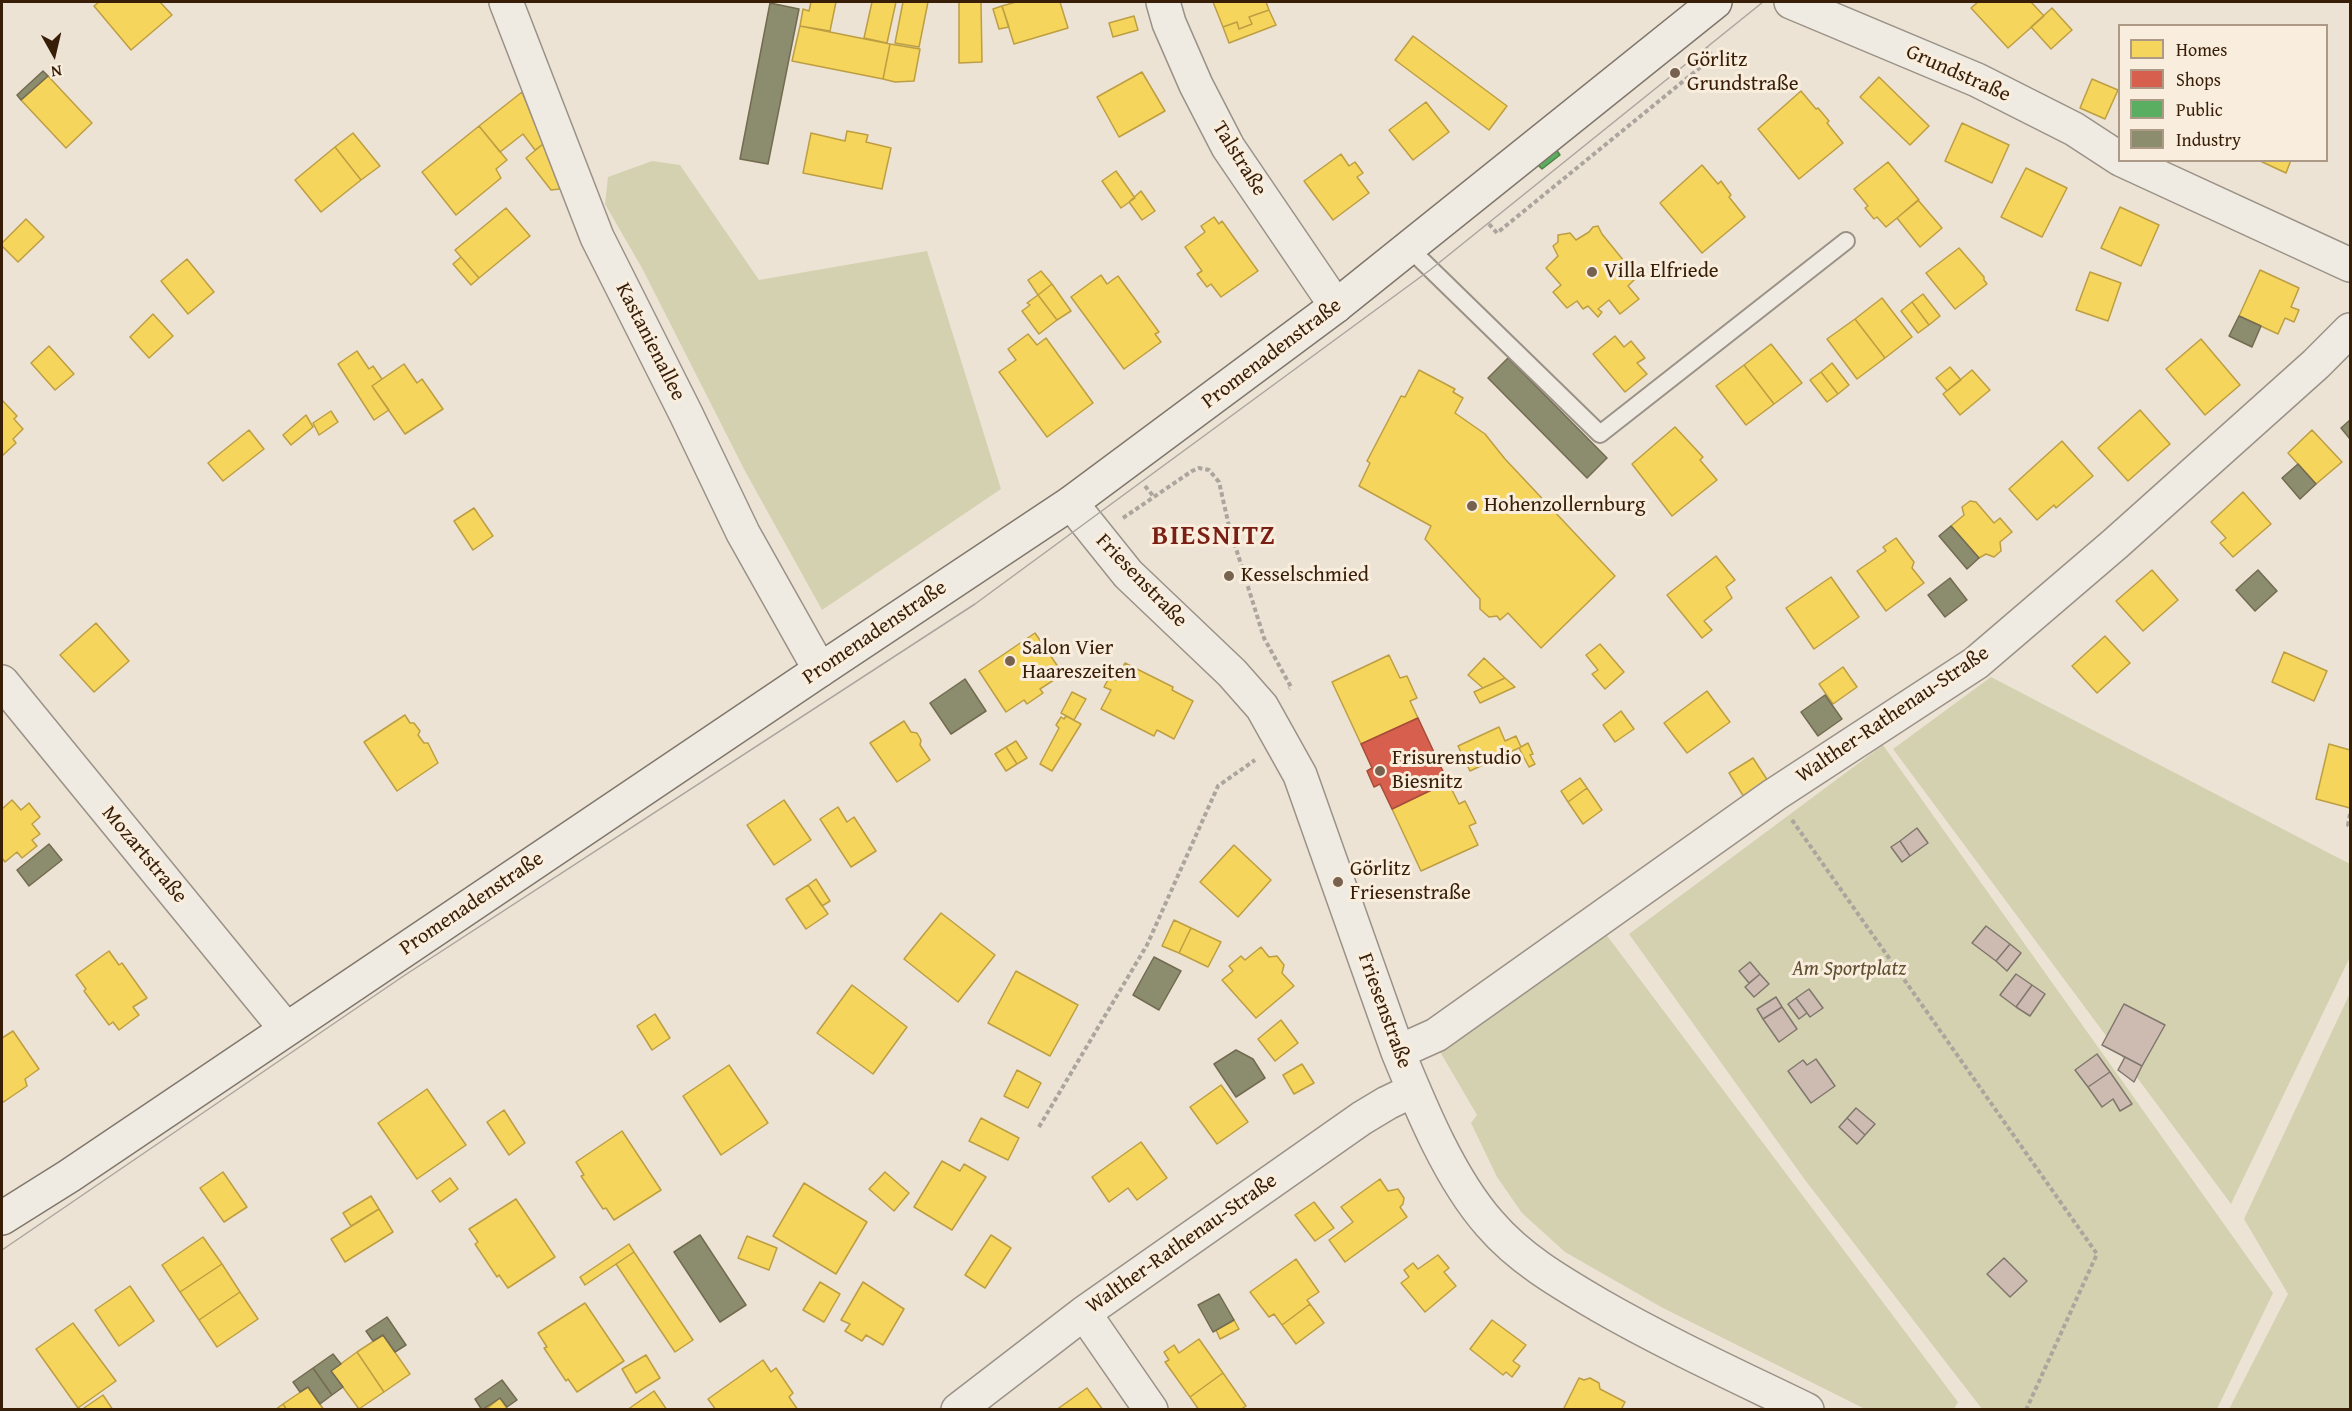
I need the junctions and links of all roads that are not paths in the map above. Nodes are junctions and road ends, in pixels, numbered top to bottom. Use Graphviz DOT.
graph roads {
  1 [pos="506,2"];
  2 [pos="1162,2"];
  3 [pos="1715,2"];
  4 [pos="1791,2"];
  5 [pos="2118,158"];
  6 [pos="2125,162"];
  7 [pos="1846,241"];
  8 [pos="1409,248"];
  9 [pos="2350,266"];
  10 [pos="1336,306"];
  11 [pos="2350,330"];
  12 [pos="1071,503"];
  13 [pos="820,670"];
  14 [pos="2,682"];
  15 [pos="286,1029"];
  16 [pos="1398,1052"];
  17 [pos="1414,1090"];
  18 [pos="2,1218"];
  19 [pos="1084,1313"];
  20 [pos="958,1410"];
  21 [pos="1150,1410"];
  22 [pos="1807,1410"];
  1 -- 13 [label="street, Kastanienallee"];
  2 -- 10 [label="street, Talstraße"];
  3 -- 8 [label="street, Promenadenstraße"];
  4 -- 5 [label="street, Grundstraße"];
  6 -- 9 [label="street, Grundstraße"];
  7 -- 8 [label="lane"];
  8 -- 10 [label="street, Promenadenstraße"];
  10 -- 12 [label="street, Promenadenstraße"];
  11 -- 16 [label="street, Walther-Rathenau-Straße"];
  12 -- 13 [label="street, Promenadenstraße"];
  12 -- 16 [label="street, Friesenstraße"];
  13 -- 15 [label="street, Promenadenstraße"];
  14 -- 15 [label="street, Mozartstraße"];
  15 -- 18 [label="street, Promenadenstraße"];
  16 -- 17 [label="street, Friesenstraße"];
  17 -- 19 [label="street, Walther-Rathenau-Straße"];
  17 -- 22 [label="street, Friesenstraße"];
  19 -- 20 [label="street, Walther-Rathenau-Straße"];
  19 -- 21 [label="street"];
}
